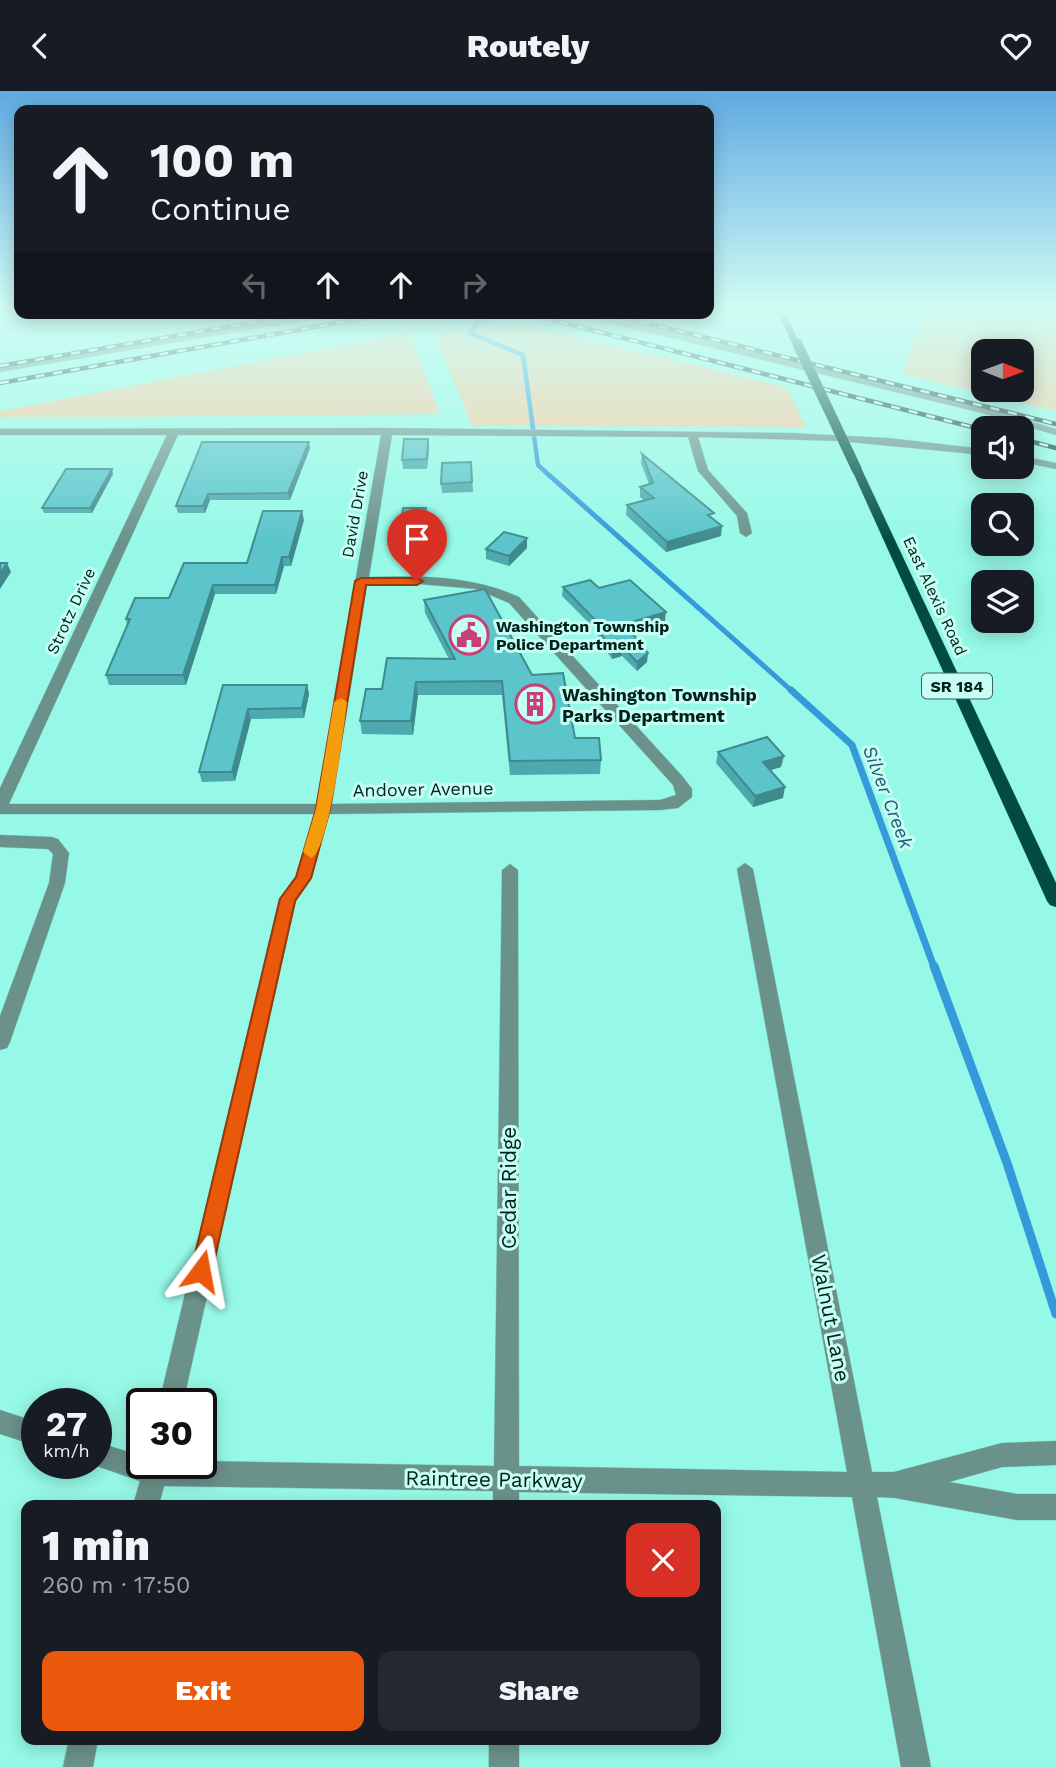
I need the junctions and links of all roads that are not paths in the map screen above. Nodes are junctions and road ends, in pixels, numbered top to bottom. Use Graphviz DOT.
graph roads {
  1 [pos="817,385"];
  2 [pos="880,385"];
  3 [pos="387,431"];
  4 [pos="0,432"];
  5 [pos="174,432"];
  6 [pos="1056,432"];
  7 [pos="692,434"];
  8 [pos="971,451"];
  9 [pos="1034,461"];
  10 [pos="1056,466"];
  11 [pos="746,533"];
  12 [pos="361,581"];
  13 [pos="0,807"];
  14 [pos="323,809"];
  15 [pos="0,841"];
  16 [pos="745,869"];
  17 [pos="510,870"];
  18 [pos="1056,901"];
  19 [pos="0,1042"];
  20 [pos="174,1388"];
  21 [pos="0,1422"];
  22 [pos="21,1429"];
  23 [pos="1056,1453"];
  24 [pos="217,1470"];
  25 [pos="153,1479"];
  26 [pos="506,1479"];
  27 [pos="863,1484"];
  28 [pos="895,1485"];
  29 [pos="147,1500"];
  30 [pos="506,1500"];
  31 [pos="1056,1507"];
  32 [pos="83,1745"];
  33 [pos="504,1745"];
  34 [pos="78,1767"];
  35 [pos="504,1767"];
  36 [pos="916,1767"];
  1 -- 18 [label="main road, East Alexis Road / SR 184, bridge"];
  2 -- 6 [label="street"];
  3 -- 5 [label="street"];
  3 -- 7 [label="street"];
  3 -- 12 [label="street, David Drive"];
  4 -- 5 [label="street"];
  5 -- 13 [label="street, Strotz Drive"];
  7 -- 8 [label="street"];
  7 -- 11 [label="street"];
  9 -- 10 [label="street"];
  12 -- 14 [label="street, David Drive"];
  12 -- 14 [label="street, Andover Avenue"];
  13 -- 14 [label="street, Andover Avenue"];
  14 -- 20 [label="street, David Drive"];
  15 -- 19 [label="street"];
  16 -- 27 [label="street, Walnut Lane"];
  17 -- 26 [label="street, Cedar Ridge"];
  21 -- 22 [label="street"];
  23 -- 28 [label="street, Raintree Parkway"];
  24 -- 26 [label="street, Raintree Parkway"];
  25 -- 29 [label="street"];
  26 -- 27 [label="street, Raintree Parkway"];
  26 -- 30 [label="street, Cedar Ridge"];
  27 -- 28 [label="street, Raintree Parkway"];
  27 -- 36 [label="street, Walnut Lane"];
  28 -- 31 [label="street, Raintree Parkway"];
  32 -- 34 [label="street"];
  33 -- 35 [label="street"];
}
